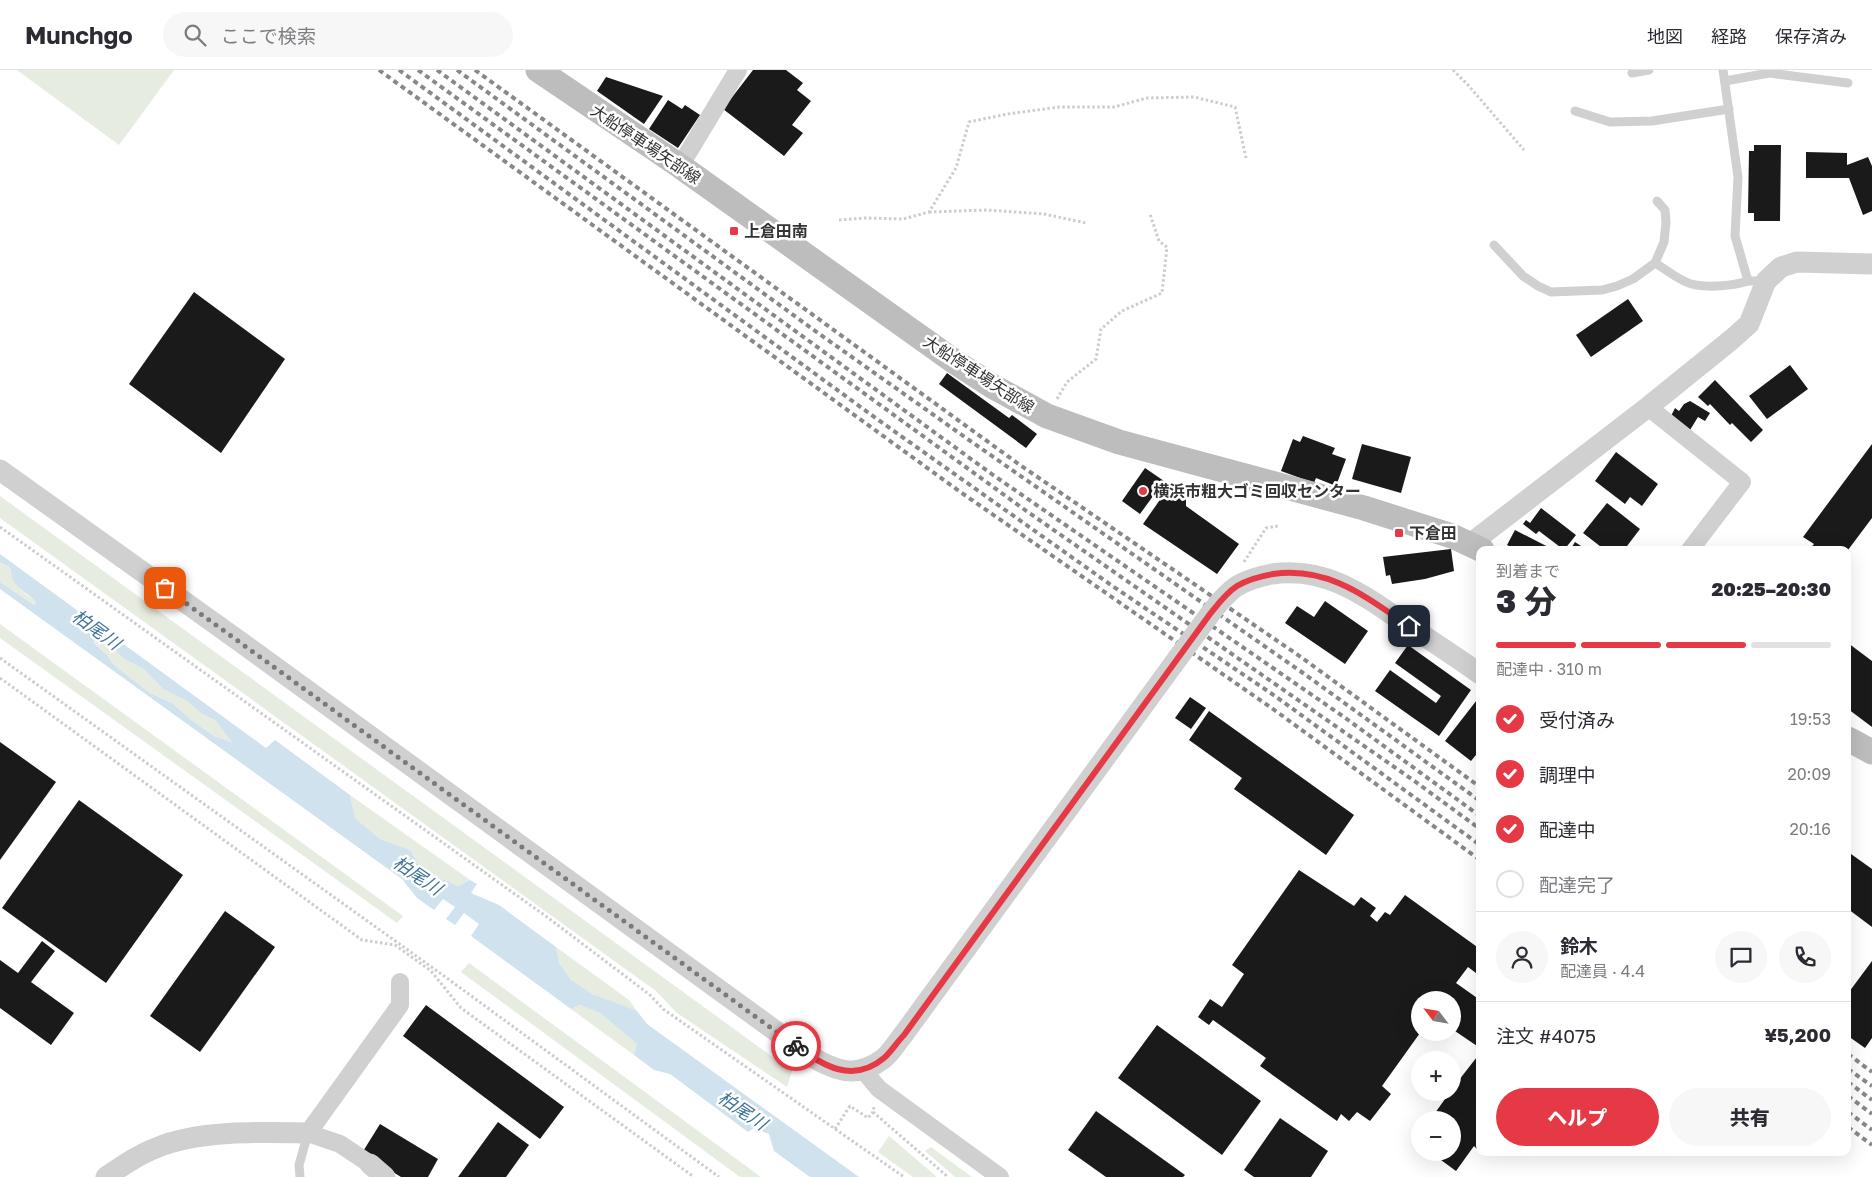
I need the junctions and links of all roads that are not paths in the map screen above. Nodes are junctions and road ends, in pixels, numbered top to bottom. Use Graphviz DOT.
graph roads {
  1 [pos="538,70"];
  2 [pos="738,70"];
  3 [pos="1649,70"];
  4 [pos="1723,70"];
  5 [pos="1632,73"];
  6 [pos="1725,81"];
  7 [pos="1848,83"];
  8 [pos="1729,109"];
  9 [pos="1575,111"];
  10 [pos="680,166"];
  11 [pos="1657,201"];
  12 [pos="1494,245"];
  13 [pos="1655,263"];
  14 [pos="1872,264"];
  15 [pos="1757,281"];
  16 [pos="1648,407"];
  17 [pos="0,470"];
  18 [pos="1477,546"];
  19 [pos="1693,546"];
  20 [pos="1476,547"];
  21 [pos="1476,671"];
  22 [pos="1851,741"];
  23 [pos="1872,752"];
  24 [pos="400,982"];
  25 [pos="863,1070"];
  26 [pos="308,1133"];
  27 [pos="378,1170"];
  28 [pos="106,1177"];
  29 [pos="300,1177"];
  30 [pos="1000,1177"];
  1 -- 10 [label="main road, 大船停車場矢部線"];
  2 -- 10 [label="street"];
  3 -- 5 [label="lane"];
  4 -- 6 [label="lane"];
  6 -- 7 [label="lane"];
  6 -- 8 [label="lane"];
  8 -- 9 [label="lane"];
  8 -- 15 [label="lane"];
  10 -- 20 [label="main road, 大船停車場矢部線"];
  11 -- 13 [label="lane"];
  12 -- 13 [label="lane"];
  13 -- 15 [label="lane"];
  14 -- 15 [label="street"];
  15 -- 16 [label="street"];
  16 -- 18 [label="street"];
  16 -- 19 [label="street"];
  17 -- 25 [label="street"];
  21 -- 25 [label="street, bridge"];
  22 -- 23 [label="main road"];
  24 -- 26 [label="street"];
  25 -- 30 [label="street"];
  26 -- 27 [label="street"];
  26 -- 28 [label="street"];
  26 -- 29 [label="lane"];
}
